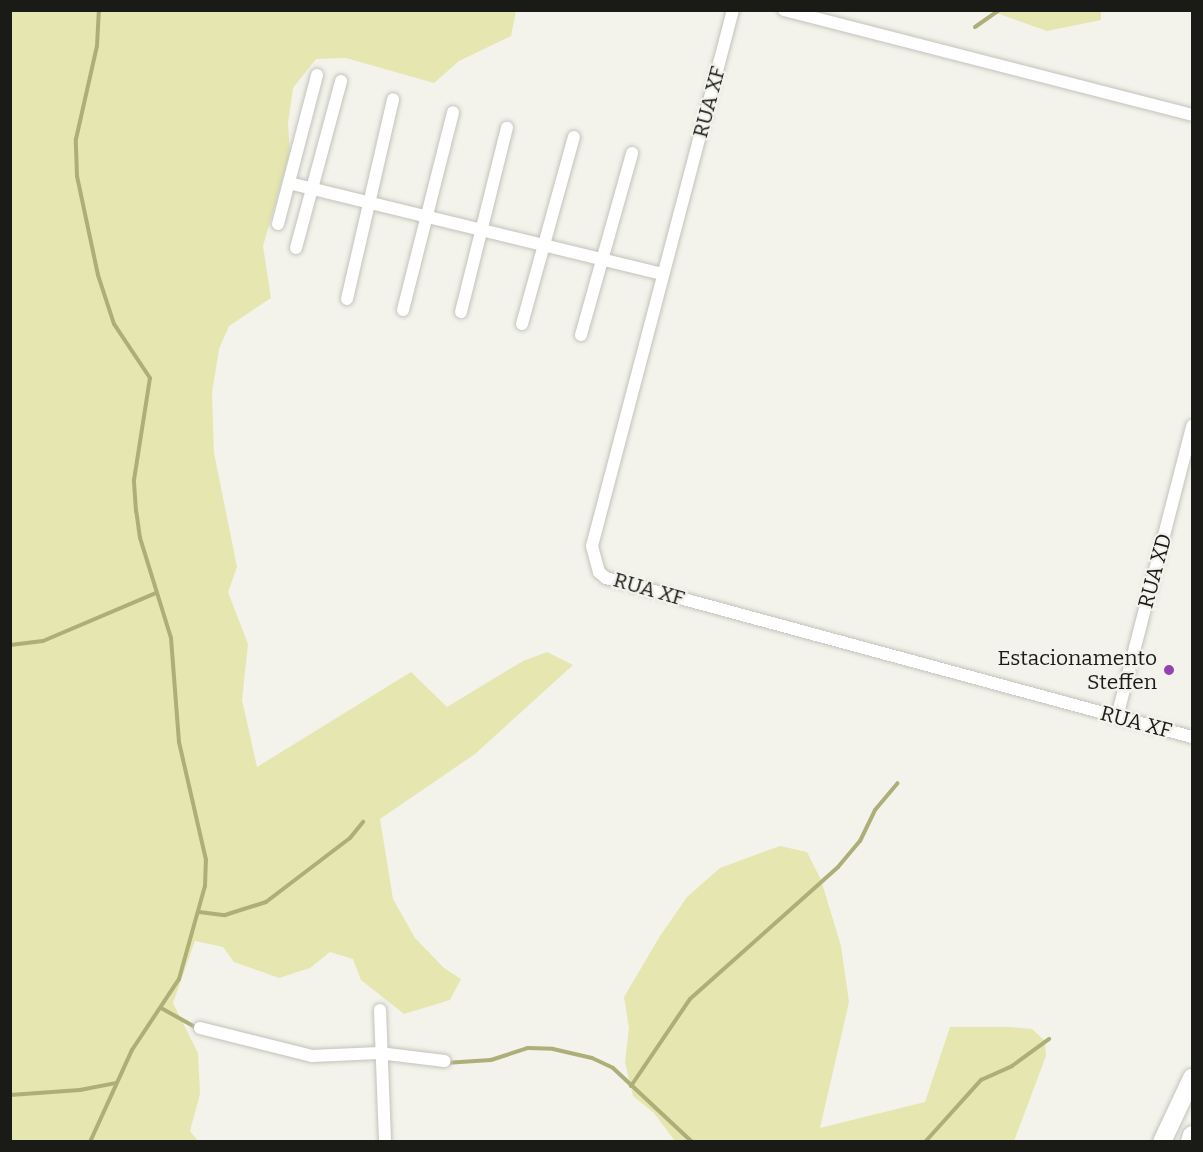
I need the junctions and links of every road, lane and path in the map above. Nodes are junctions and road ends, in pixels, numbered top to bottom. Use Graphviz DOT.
graph roads {
  1 [pos="733,10"];
  2 [pos="784,10"];
  3 [pos="317,75"];
  4 [pos="341,81"];
  5 [pos="393,99"];
  6 [pos="453,112"];
  7 [pos="1192,114"];
  8 [pos="507,128"];
  9 [pos="574,137"];
  10 [pos="632,153"];
  11 [pos="289,183"];
  12 [pos="311,189"];
  13 [pos="368,204"];
  14 [pos="425,218"];
  15 [pos="278,224"];
  16 [pos="482,232"];
  17 [pos="543,246"];
  18 [pos="296,248"];
  19 [pos="601,260"];
  20 [pos="663,274"];
  21 [pos="348,299"];
  22 [pos="403,310"];
  23 [pos="461,312"];
  24 [pos="522,324"];
  25 [pos="581,335"];
  26 [pos="1192,426"];
  27 [pos="1117,717"];
  28 [pos="1192,737"];
  29 [pos="380,1010"];
  30 [pos="200,1028"];
  31 [pos="379,1053"];
  32 [pos="445,1061"];
  33 [pos="1192,1078"];
  34 [pos="1192,1135"];
  35 [pos="385,1142"];
  36 [pos="1162,1142"];
  37 [pos="1190,1142"];
  1 -- 20 [label="street, RUA XF"];
  2 -- 7 [label="street"];
  3 -- 11 [label="street"];
  4 -- 12 [label="street"];
  5 -- 13 [label="street"];
  6 -- 14 [label="street"];
  8 -- 16 [label="street"];
  9 -- 17 [label="street"];
  10 -- 19 [label="street"];
  11 -- 12 [label="street"];
  11 -- 15 [label="street"];
  12 -- 13 [label="street"];
  12 -- 18 [label="street"];
  13 -- 14 [label="street"];
  13 -- 21 [label="street"];
  14 -- 16 [label="street"];
  14 -- 22 [label="street"];
  16 -- 17 [label="street"];
  16 -- 23 [label="street"];
  17 -- 19 [label="street"];
  17 -- 24 [label="street"];
  19 -- 20 [label="street"];
  19 -- 25 [label="street"];
  20 -- 27 [label="street, RUA XF"];
  26 -- 27 [label="street, RUA XD"];
  27 -- 28 [label="street, RUA XF"];
  29 -- 31 [label="street"];
  30 -- 31 [label="street"];
  31 -- 32 [label="street"];
  31 -- 35 [label="street"];
  33 -- 36 [label="main road"];
  34 -- 37 [label="main road"];
}
